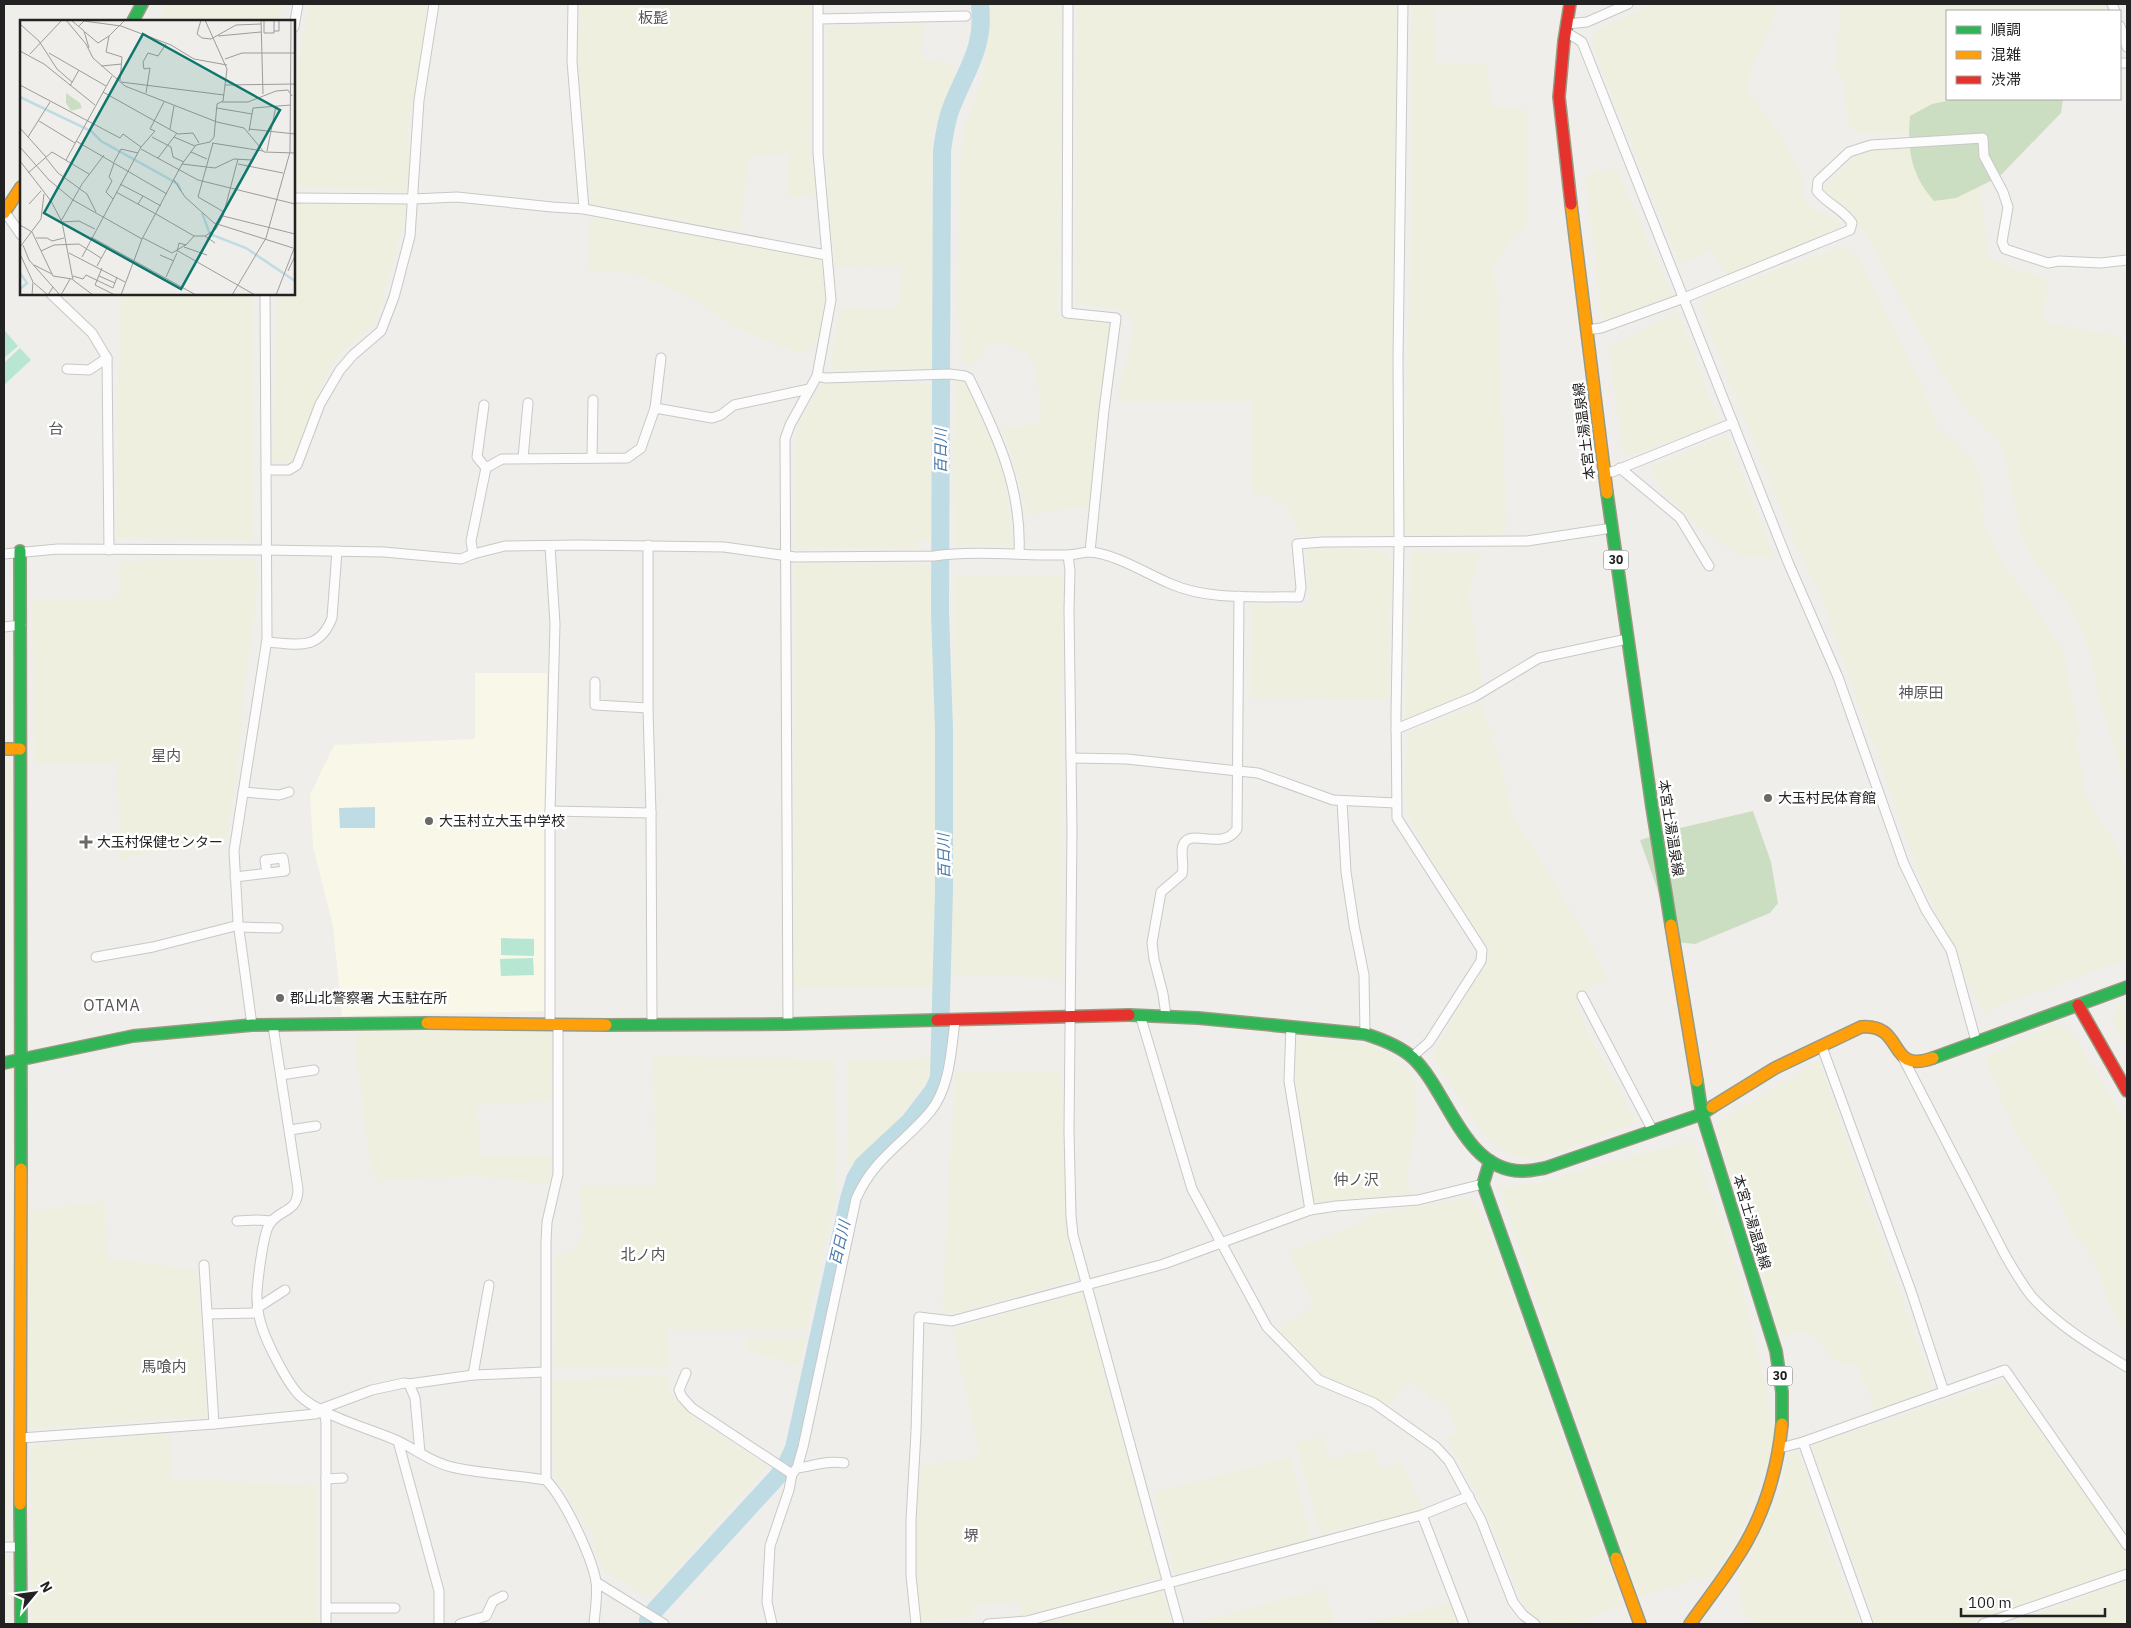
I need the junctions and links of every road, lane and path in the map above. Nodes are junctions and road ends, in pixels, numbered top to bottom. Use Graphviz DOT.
graph roads {
  1 [pos="142,4"];
  2 [pos="298,4"];
  3 [pos="434,4"];
  4 [pos="573,4"];
  5 [pos="818,4"];
  6 [pos="1068,4"];
  7 [pos="1403,4"];
  8 [pos="1570,4"];
  9 [pos="1628,4"];
  10 [pos="966,16"];
  11 [pos="819,19"];
  12 [pos="134,20"];
  13 [pos="295,21"];
  14 [pos="1567,28"];
  15 [pos="2121,29"];
  16 [pos="2127,47"];
  17 [pos="295,198"];
  18 [pos="17,199"];
  19 [pos="413,199"];
  20 [pos="584,209"];
  21 [pos="4,213"];
  22 [pos="20,234"];
  23 [pos="826,255"];
  24 [pos="2127,260"];
  25 [pos="53,295"];
  26 [pos="265,295"];
  27 [pos="1684,298"];
  28 [pos="1587,330"];
  29 [pos="107,358"];
  30 [pos="661,358"];
  31 [pos="67,369"];
  32 [pos="817,376"];
  33 [pos="809,389"];
  34 [pos="593,400"];
  35 [pos="528,403"];
  36 [pos="484,405"];
  37 [pos="655,408"];
  38 [pos="1733,423"];
  39 [pos="592,457"];
  40 [pos="523,458"];
  41 [pos="486,468"];
  42 [pos="1620,468"];
  43 [pos="266,470"];
  44 [pos="1604,472"];
  45 [pos="1612,528"];
  46 [pos="1400,543"];
  47 [pos="648,545"];
  48 [pos="550,546"];
  49 [pos="108,550"];
  50 [pos="267,550"];
  51 [pos="20,551"];
  52 [pos="337,552"];
  53 [pos="1090,552"];
  54 [pos="1019,553"];
  55 [pos="4,554"];
  56 [pos="473,554"];
  57 [pos="1068,555"];
  58 [pos="786,556"];
  59 [pos="1709,566"];
  60 [pos="1239,596"];
  61 [pos="21,625"];
  62 [pos="4,627"];
  63 [pos="1627,639"];
  64 [pos="267,642"];
  65 [pos="594,682"];
  66 [pos="648,708"];
  67 [pos="1396,729"];
  68 [pos="4,749"];
  69 [pos="20,749"];
  70 [pos="1070,758"];
  71 [pos="1238,771"];
  72 [pos="242,792"];
  73 [pos="289,792"];
  74 [pos="1342,801"];
  75 [pos="1396,803"];
  76 [pos="550,811"];
  77 [pos="651,813"];
  78 [pos="266,873"];
  79 [pos="235,877"];
  80 [pos="239,926"];
  81 [pos="278,928"];
  82 [pos="96,958"];
  83 [pos="2127,987"];
  84 [pos="1582,996"];
  85 [pos="2078,1005"];
  86 [pos="1140,1015"];
  87 [pos="1166,1016"];
  88 [pos="1070,1017"];
  89 [pos="952,1020"];
  90 [pos="554,1024"];
  91 [pos="652,1024"];
  92 [pos="788,1024"];
  93 [pos="252,1025"];
  94 [pos="273,1026"];
  95 [pos="1291,1027"];
  96 [pos="1365,1034"];
  97 [pos="1976,1041"];
  98 [pos="1822,1047"];
  99 [pos="1902,1055"];
  100 [pos="1412,1058"];
  101 [pos="21,1060"];
  102 [pos="4,1063"];
  103 [pos="314,1070"];
  104 [pos="281,1075"];
  105 [pos="2127,1091"];
  106 [pos="1702,1114"];
  107 [pos="316,1126"];
  108 [pos="290,1130"];
  109 [pos="1653,1131"];
  110 [pos="1490,1161"];
  111 [pos="1483,1184"];
  112 [pos="1310,1210"];
  113 [pos="237,1221"];
  114 [pos="272,1221"];
  115 [pos="1222,1244"];
  116 [pos="204,1265"];
  117 [pos="1088,1284"];
  118 [pos="489,1285"];
  119 [pos="285,1290"];
  120 [pos="258,1310"];
  121 [pos="208,1314"];
  122 [pos="2127,1368"];
  123 [pos="546,1372"];
  124 [pos="686,1373"];
  125 [pos="473,1375"];
  126 [pos="409,1384"];
  127 [pos="1944,1392"];
  128 [pos="322,1410"];
  129 [pos="214,1424"];
  130 [pos="22,1438"];
  131 [pos="398,1441"];
  132 [pos="1803,1442"];
  133 [pos="1780,1448"];
  134 [pos="420,1452"];
  135 [pos="844,1463"];
  136 [pos="789,1470"];
  137 [pos="343,1478"];
  138 [pos="326,1479"];
  139 [pos="546,1480"];
  140 [pos="1469,1496"];
  141 [pos="1422,1515"];
  142 [pos="2127,1545"];
  143 [pos="4,1547"];
  144 [pos="19,1547"];
  145 [pos="2127,1574"];
  146 [pos="596,1582"];
  147 [pos="1168,1582"];
  148 [pos="503,1596"];
  149 [pos="326,1608"];
  150 [pos="395,1608"];
  151 [pos="660,1622"];
  152 [pos="21,1624"];
  153 [pos="326,1624"];
  154 [pos="440,1624"];
  155 [pos="460,1624"];
  156 [pos="594,1624"];
  157 [pos="772,1624"];
  158 [pos="916,1624"];
  159 [pos="988,1624"];
  160 [pos="1180,1624"];
  161 [pos="1464,1624"];
  162 [pos="1535,1624"];
  163 [pos="1640,1624"];
  164 [pos="1690,1624"];
  165 [pos="1868,1624"];
  166 [pos="1982,1624"];
  1 -- 12 [label="street"];
  2 -- 13 [label="street"];
  3 -- 19 [label="street"];
  4 -- 20 [label="street"];
  5 -- 11 [label="street"];
  6 -- 53 [label="street"];
  7 -- 46 [label="street"];
  8 -- 14 [label="street, 本宮土湯温泉線 / 30"];
  9 -- 14 [label="street"];
  10 -- 11 [label="street"];
  11 -- 23 [label="street"];
  14 -- 27 [label="street"];
  14 -- 28 [label="street, 本宮土湯温泉線 / 30"];
  15 -- 16 [label="street"];
  17 -- 19 [label="street"];
  18 -- 21 [label="street"];
  19 -- 20 [label="street"];
  19 -- 43 [label="street"];
  20 -- 23 [label="street"];
  21 -- 22 [label="street"];
  23 -- 32 [label="street"];
  24 -- 27 [label="street"];
  25 -- 29 [label="street"];
  26 -- 43 [label="street"];
  27 -- 28 [label="street"];
  27 -- 38 [label="street"];
  28 -- 44 [label="street, 本宮土湯温泉線 / 30"];
  29 -- 31 [label="street"];
  29 -- 49 [label="street"];
  30 -- 37 [label="street"];
  32 -- 33 [label="street"];
  32 -- 54 [label="street"];
  33 -- 37 [label="street"];
  33 -- 58 [label="street"];
  34 -- 39 [label="street"];
  35 -- 40 [label="street"];
  36 -- 41 [label="street"];
  37 -- 39 [label="street"];
  38 -- 42 [label="street"];
  38 -- 97 [label="street"];
  39 -- 40 [label="street"];
  40 -- 41 [label="street"];
  41 -- 56 [label="street"];
  42 -- 44 [label="street"];
  42 -- 59 [label="street"];
  43 -- 50 [label="street"];
  44 -- 45 [label="street, 本宮土湯温泉線 / 30"];
  45 -- 46 [label="street"];
  45 -- 63 [label="street, 本宮土湯温泉線 / 30"];
  46 -- 60 [label="street"];
  46 -- 67 [label="street"];
  47 -- 48 [label="street"];
  47 -- 58 [label="street"];
  47 -- 66 [label="street"];
  48 -- 56 [label="street"];
  48 -- 76 [label="street"];
  49 -- 50 [label="street"];
  49 -- 51 [label="street"];
  50 -- 52 [label="street"];
  50 -- 64 [label="street"];
  51 -- 55 [label="street"];
  51 -- 61 [label="street"];
  52 -- 56 [label="street"];
  52 -- 64 [label="street"];
  53 -- 57 [label="street"];
  53 -- 60 [label="street"];
  54 -- 57 [label="street"];
  54 -- 58 [label="street"];
  57 -- 70 [label="street"];
  58 -- 92 [label="street"];
  60 -- 71 [label="street"];
  61 -- 62 [label="street"];
  61 -- 69 [label="street"];
  63 -- 67 [label="street"];
  63 -- 106 [label="street, 本宮土湯温泉線 / 30"];
  64 -- 72 [label="street"];
  65 -- 66 [label="street"];
  66 -- 77 [label="street"];
  67 -- 75 [label="street"];
  68 -- 69 [label="street"];
  69 -- 101 [label="street"];
  70 -- 71 [label="street"];
  70 -- 88 [label="street"];
  71 -- 74 [label="street"];
  71 -- 87 [label="street"];
  72 -- 73 [label="street"];
  72 -- 79 [label="street"];
  74 -- 75 [label="street"];
  74 -- 96 [label="street"];
  75 -- 100 [label="street"];
  76 -- 77 [label="street"];
  76 -- 90 [label="street"];
  77 -- 91 [label="street"];
  78 -- 79 [label="street"];
  79 -- 80 [label="street"];
  80 -- 81 [label="street"];
  80 -- 82 [label="street"];
  80 -- 93 [label="street"];
  83 -- 85 [label="street"];
  84 -- 109 [label="street"];
  85 -- 97 [label="street"];
  85 -- 105 [label="street"];
  86 -- 87 [label="street"];
  86 -- 88 [label="street"];
  86 -- 115 [label="street"];
  87 -- 95 [label="street"];
  88 -- 89 [label="street"];
  88 -- 117 [label="street"];
  89 -- 92 [label="street"];
  89 -- 136 [label="street"];
  90 -- 91 [label="street"];
  90 -- 94 [label="street"];
  90 -- 123 [label="street"];
  91 -- 92 [label="street"];
  93 -- 94 [label="street"];
  93 -- 101 [label="street"];
  94 -- 104 [label="street"];
  95 -- 96 [label="street"];
  95 -- 112 [label="street"];
  96 -- 100 [label="street"];
  97 -- 99 [label="street"];
  98 -- 99 [label="street"];
  98 -- 106 [label="street"];
  98 -- 127 [label="street"];
  99 -- 122 [label="street"];
  100 -- 110 [label="street"];
  101 -- 102 [label="street"];
  101 -- 130 [label="street"];
  103 -- 104 [label="street"];
  104 -- 108 [label="street"];
  106 -- 109 [label="street"];
  106 -- 133 [label="street, 本宮土湯温泉線 / 30"];
  107 -- 108 [label="street"];
  108 -- 114 [label="street"];
  109 -- 110 [label="street"];
  110 -- 111 [label="street"];
  111 -- 112 [label="street"];
  111 -- 163 [label="street"];
  112 -- 115 [label="street"];
  113 -- 114 [label="street"];
  114 -- 120 [label="street"];
  115 -- 117 [label="street"];
  115 -- 140 [label="street"];
  116 -- 121 [label="street"];
  117 -- 147 [label="street"];
  117 -- 158 [label="street"];
  118 -- 125 [label="street"];
  119 -- 120 [label="street"];
  120 -- 121 [label="street"];
  120 -- 128 [label="street"];
  121 -- 129 [label="street"];
  123 -- 125 [label="street"];
  123 -- 139 [label="street"];
  124 -- 136 [label="street"];
  125 -- 126 [label="street"];
  126 -- 128 [label="street"];
  126 -- 134 [label="street"];
  127 -- 132 [label="street"];
  127 -- 142 [label="street"];
  128 -- 129 [label="street"];
  128 -- 131 [label="street"];
  128 -- 138 [label="street"];
  129 -- 130 [label="street"];
  130 -- 144 [label="street"];
  131 -- 134 [label="street"];
  131 -- 154 [label="street"];
  132 -- 133 [label="street"];
  132 -- 165 [label="street"];
  133 -- 164 [label="street, 本宮土湯温泉線 / 30"];
  134 -- 139 [label="street"];
  135 -- 136 [label="street"];
  136 -- 157 [label="street"];
  137 -- 138 [label="street"];
  138 -- 149 [label="street"];
  139 -- 146 [label="street"];
  140 -- 141 [label="street"];
  140 -- 162 [label="street"];
  141 -- 147 [label="street"];
  141 -- 161 [label="street"];
  143 -- 144 [label="street"];
  144 -- 152 [label="street"];
  145 -- 166 [label="street"];
  146 -- 151 [label="street"];
  146 -- 156 [label="street"];
  147 -- 159 [label="street"];
  147 -- 160 [label="street"];
  148 -- 155 [label="street"];
  149 -- 150 [label="street"];
  149 -- 153 [label="street"];
}
